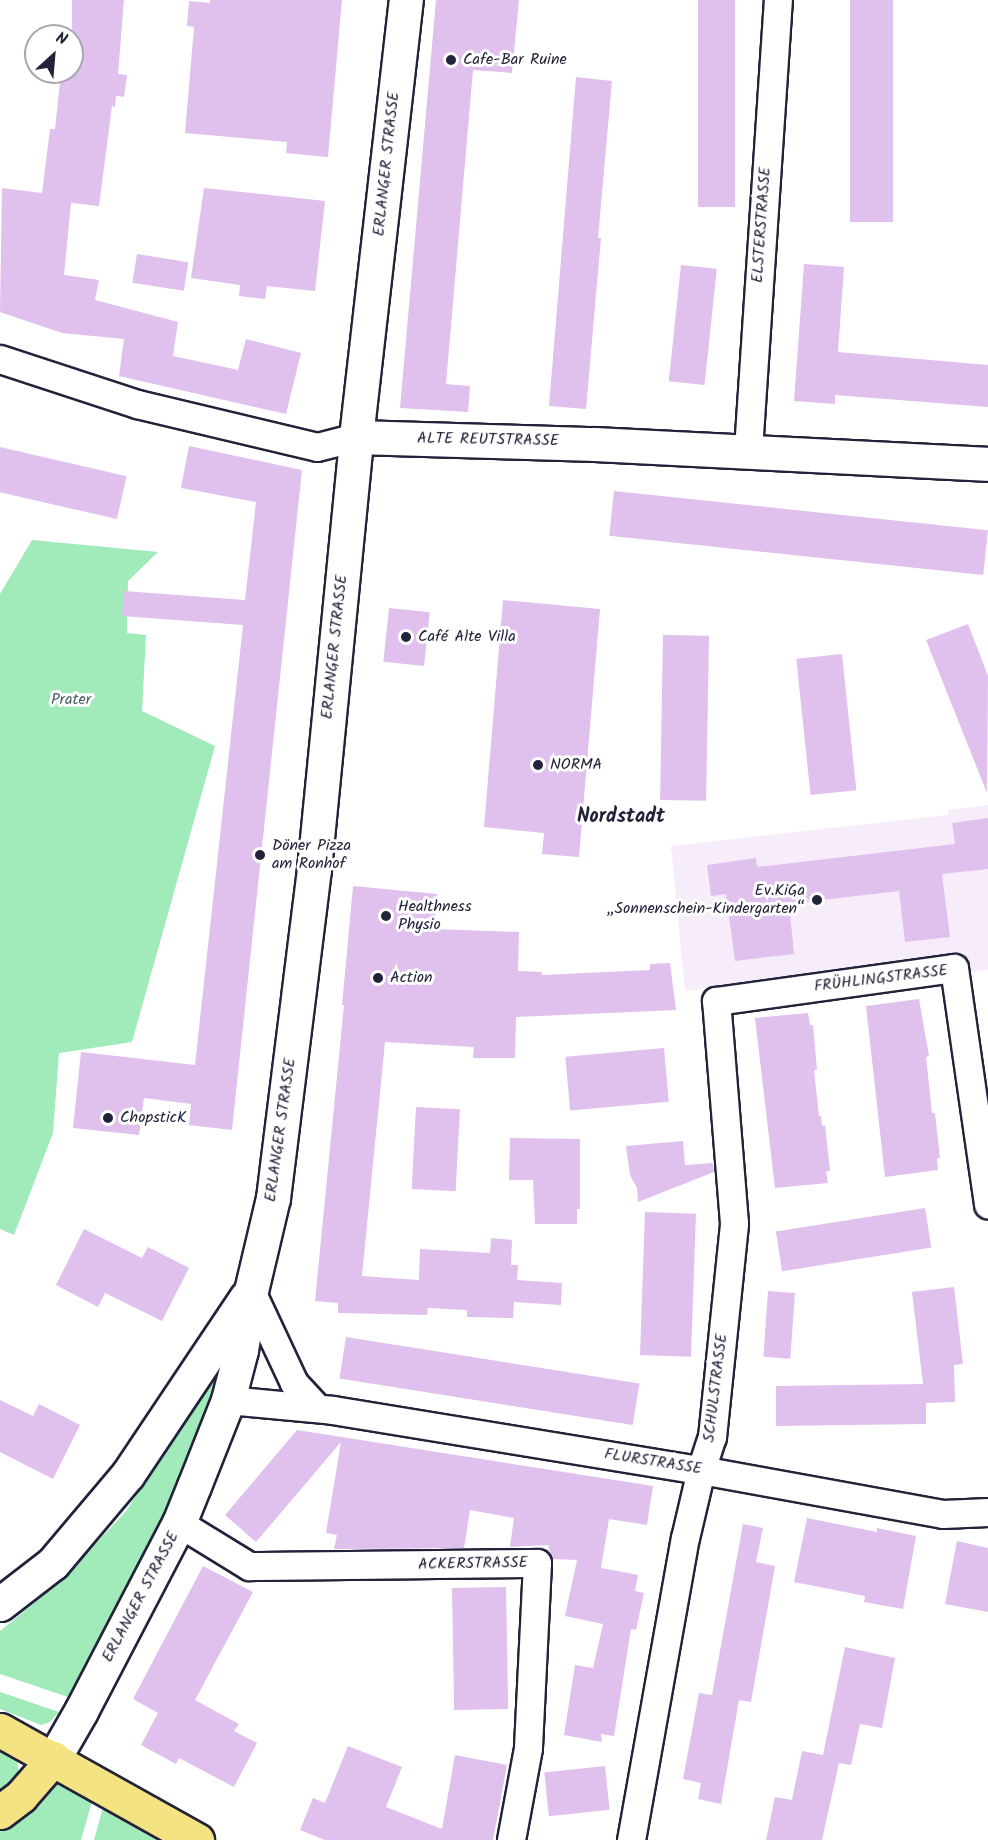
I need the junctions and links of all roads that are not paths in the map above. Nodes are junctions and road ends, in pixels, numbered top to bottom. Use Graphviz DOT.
graph roads {
  1 [pos="406,0"];
  2 [pos="778,0"];
  3 [pos="0,359"];
  4 [pos="356,437"];
  5 [pos="748,450"];
  6 [pos="988,464"];
  7 [pos="716,1002"];
  8 [pos="988,1205"];
  9 [pos="251,1291"];
  10 [pos="228,1400"];
  11 [pos="317,1408"];
  12 [pos="701,1470"];
  13 [pos="988,1512"];
  14 [pos="179,1523"];
  15 [pos="0,1604"];
  16 [pos="0,1730"];
  17 [pos="54,1758"];
  18 [pos="0,1812"];
  19 [pos="197,1840"];
  20 [pos="511,1840"];
  21 [pos="631,1840"];
  1 -- 4 [label="main road, ERLANGER STRASSE"];
  2 -- 5 [label="street, ELSTERSTRASSE"];
  3 -- 4 [label="street, ALTE REUTSTRASSE"];
  4 -- 5 [label="main road, ALTE REUTSTRASSE"];
  4 -- 9 [label="main road, ERLANGER STRASSE"];
  5 -- 6 [label="main road, ALTE REUTSTRASSE"];
  7 -- 8 [label="street, FRÜHLINGSTRASSE"];
  7 -- 12 [label="street, SCHULSTRASSE"];
  9 -- 10 [label="main road, ERLANGER STRASSE"];
  9 -- 11 [label="street"];
  9 -- 15 [label="main road, ERLANGER STRASSE"];
  10 -- 11 [label="street, FLURSTRASSE"];
  10 -- 14 [label="main road, ERLANGER STRASSE"];
  11 -- 12 [label="street, FLURSTRASSE"];
  12 -- 13 [label="street, FLURSTRASSE"];
  12 -- 21 [label="street, SCHULSTRASSE"];
  14 -- 17 [label="main road, ERLANGER STRASSE"];
  14 -- 20 [label="street, ACKERSTRASSE"];
  16 -- 17 [label="main road"];
  17 -- 18 [label="main road"];
  17 -- 19 [label="main road"];
}
